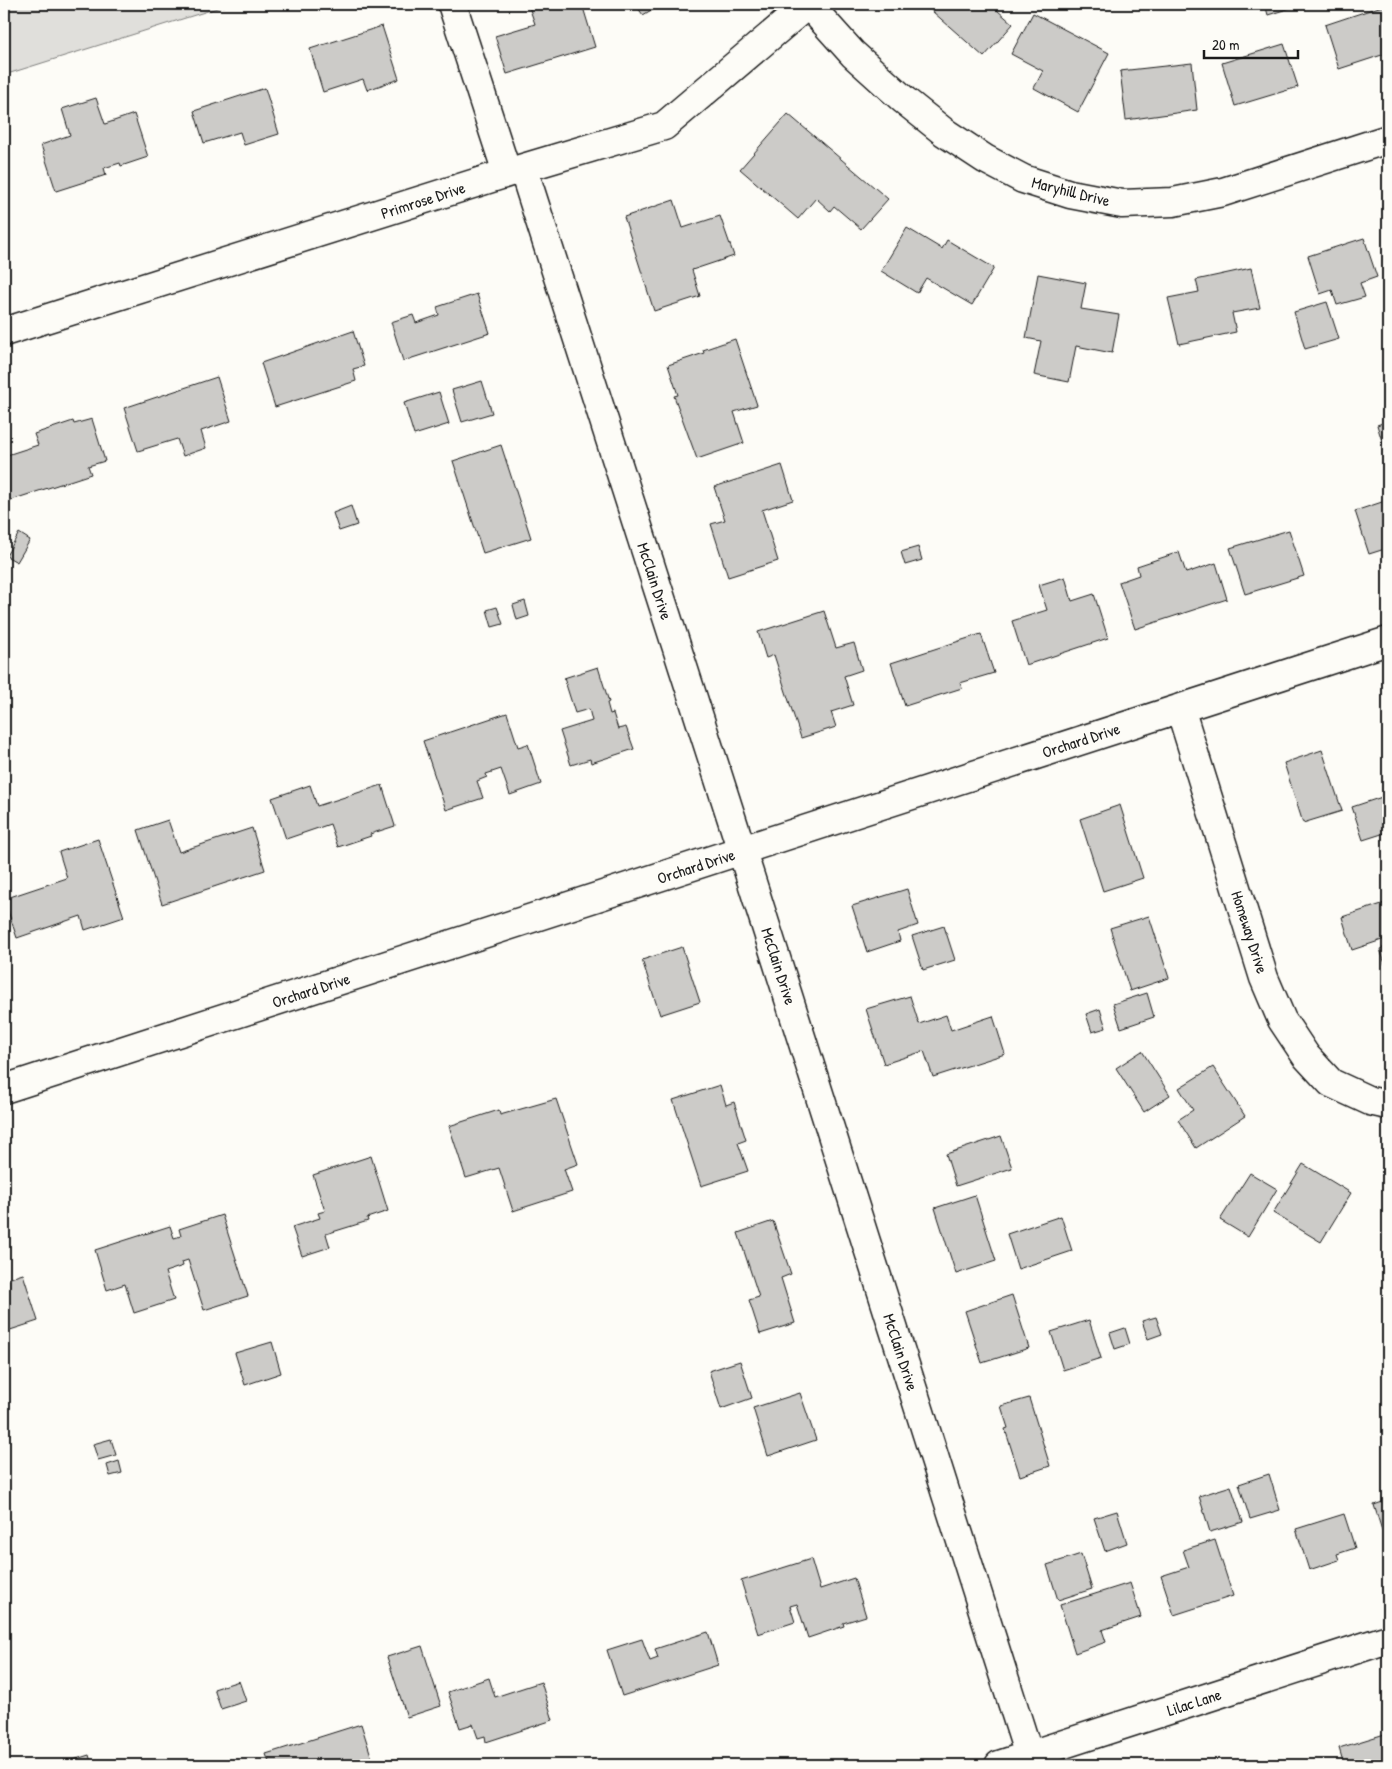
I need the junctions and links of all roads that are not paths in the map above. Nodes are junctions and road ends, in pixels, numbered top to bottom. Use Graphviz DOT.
graph roads {
  1 [pos="452,4"];
  2 [pos="808,4"];
  3 [pos="1388,139"];
  4 [pos="515,171"];
  5 [pos="4,332"];
  6 [pos="1388,640"];
  7 [pos="1180,708"];
  8 [pos="742,851"];
  9 [pos="4,1090"];
  10 [pos="1388,1106"];
  11 [pos="1388,1639"];
  12 [pos="1030,1760"];
  13 [pos="999,1765"];
  1 -- 4 [label="street, McClain Drive"];
  2 -- 3 [label="street, Maryhill Drive"];
  2 -- 4 [label="street, Primrose Drive"];
  4 -- 5 [label="street, Primrose Drive"];
  4 -- 8 [label="street, McClain Drive"];
  6 -- 7 [label="street, Orchard Drive"];
  7 -- 8 [label="street, Orchard Drive"];
  7 -- 10 [label="street, Homeway Drive"];
  8 -- 9 [label="street, Orchard Drive"];
  8 -- 12 [label="street, McClain Drive"];
  11 -- 12 [label="street, Lilac Lane"];
  12 -- 13 [label="street, Lilac Lane"];
}
